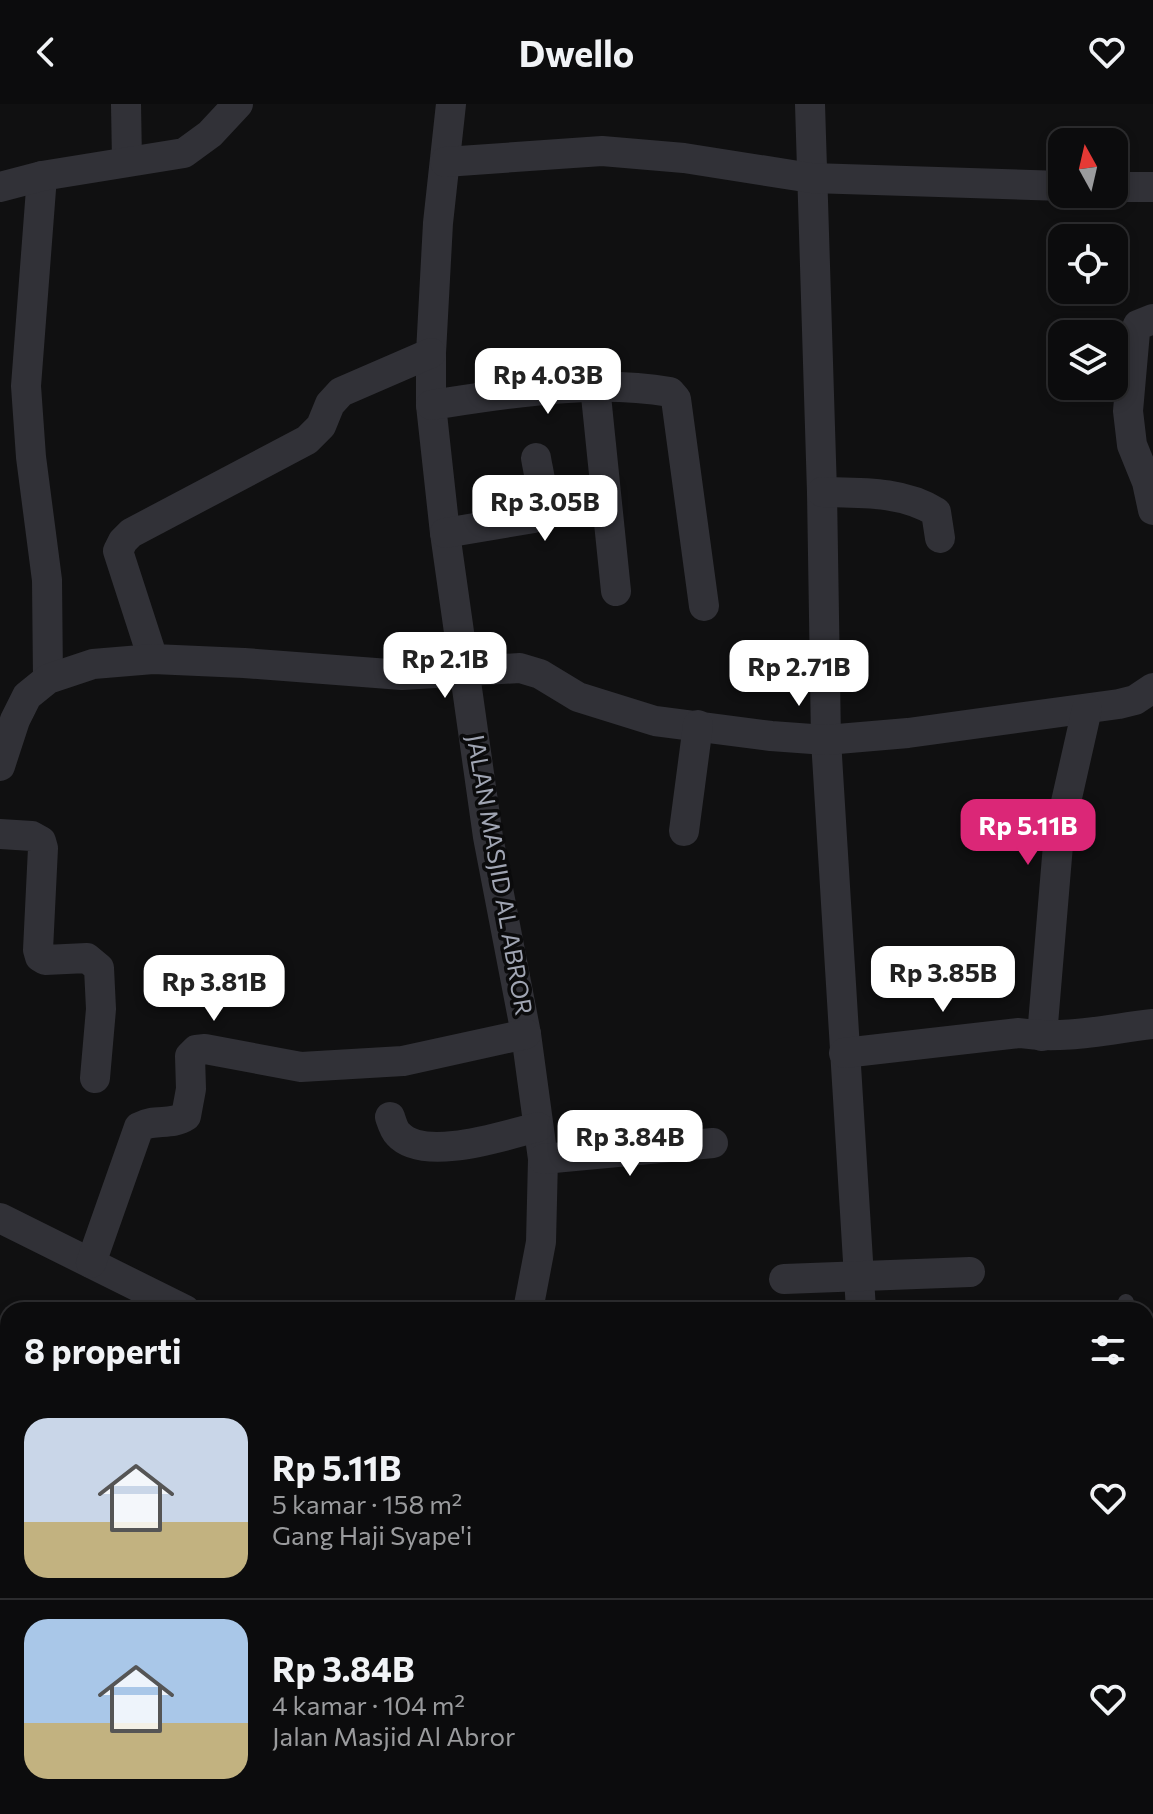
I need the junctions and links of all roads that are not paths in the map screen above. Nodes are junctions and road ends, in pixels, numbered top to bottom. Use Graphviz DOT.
graph roads {
  1 [pos="126,104"];
  2 [pos="238,104"];
  3 [pos="451,104"];
  4 [pos="810,104"];
  5 [pos="127,161"];
  6 [pos="445,162"];
  7 [pos="42,176"];
  8 [pos="811,178"];
  9 [pos="1048,186"];
  10 [pos="0,187"];
  11 [pos="1128,187"];
  12 [pos="1153,187"];
  13 [pos="1153,319"];
  14 [pos="431,353"];
  15 [pos="595,386"];
  16 [pos="431,405"];
  17 [pos="536,458"];
  18 [pos="822,492"];
  19 [pos="1153,510"];
  20 [pos="445,533"];
  21 [pos="940,538"];
  22 [pos="616,591"];
  23 [pos="704,606"];
  24 [pos="153,659"];
  25 [pos="466,672"];
  26 [pos="48,679"];
  27 [pos="1153,688"];
  28 [pos="1087,709"];
  29 [pos="698,725"];
  30 [pos="826,740"];
  31 [pos="0,766"];
  32 [pos="684,831"];
  33 [pos="0,834"];
  34 [pos="1153,1024"];
  35 [pos="526,1034"];
  36 [pos="1042,1036"];
  37 [pos="844,1053"];
  38 [pos="95,1078"];
  39 [pos="390,1117"];
  40 [pos="538,1127"];
  41 [pos="713,1143"];
  42 [pos="543,1159"];
  43 [pos="0,1218"];
  44 [pos="91,1263"];
  45 [pos="970,1272"];
  46 [pos="859,1276"];
  47 [pos="784,1279"];
  48 [pos="169,1302"];
  49 [pos="530,1302"];
  50 [pos="861,1302"];
  1 -- 5 [label="street"];
  2 -- 5 [label="street"];
  3 -- 6 [label="street, JALAN MASJID AL ABROR"];
  4 -- 8 [label="street"];
  5 -- 7 [label="street"];
  6 -- 8 [label="street"];
  6 -- 14 [label="street, JALAN MASJID AL ABROR"];
  7 -- 10 [label="street"];
  7 -- 26 [label="street"];
  8 -- 9 [label="street"];
  8 -- 18 [label="street"];
  11 -- 12 [label="street"];
  13 -- 19 [label="street"];
  14 -- 16 [label="street, JALAN MASJID AL ABROR"];
  14 -- 24 [label="street"];
  15 -- 16 [label="street"];
  15 -- 22 [label="street"];
  15 -- 23 [label="street"];
  16 -- 20 [label="street, JALAN MASJID AL ABROR"];
  17 -- 20 [label="street"];
  18 -- 21 [label="street"];
  18 -- 30 [label="street"];
  20 -- 25 [label="street, JALAN MASJID AL ABROR"];
  24 -- 25 [label="street"];
  24 -- 26 [label="street"];
  25 -- 29 [label="street"];
  25 -- 35 [label="street, JALAN MASJID AL ABROR"];
  26 -- 31 [label="street"];
  27 -- 28 [label="street"];
  28 -- 30 [label="street"];
  28 -- 36 [label="street"];
  29 -- 30 [label="street"];
  29 -- 32 [label="street"];
  30 -- 37 [label="street"];
  33 -- 38 [label="street"];
  34 -- 36 [label="street"];
  35 -- 40 [label="street, JALAN MASJID AL ABROR"];
  35 -- 44 [label="street"];
  36 -- 37 [label="street"];
  37 -- 46 [label="street"];
  39 -- 40 [label="street"];
  40 -- 42 [label="street, JALAN MASJID AL ABROR"];
  41 -- 42 [label="street"];
  42 -- 49 [label="street, JALAN MASJID AL ABROR"];
  43 -- 44 [label="street"];
  44 -- 48 [label="street"];
  45 -- 46 [label="street"];
  46 -- 47 [label="street"];
  46 -- 50 [label="street"];
}
